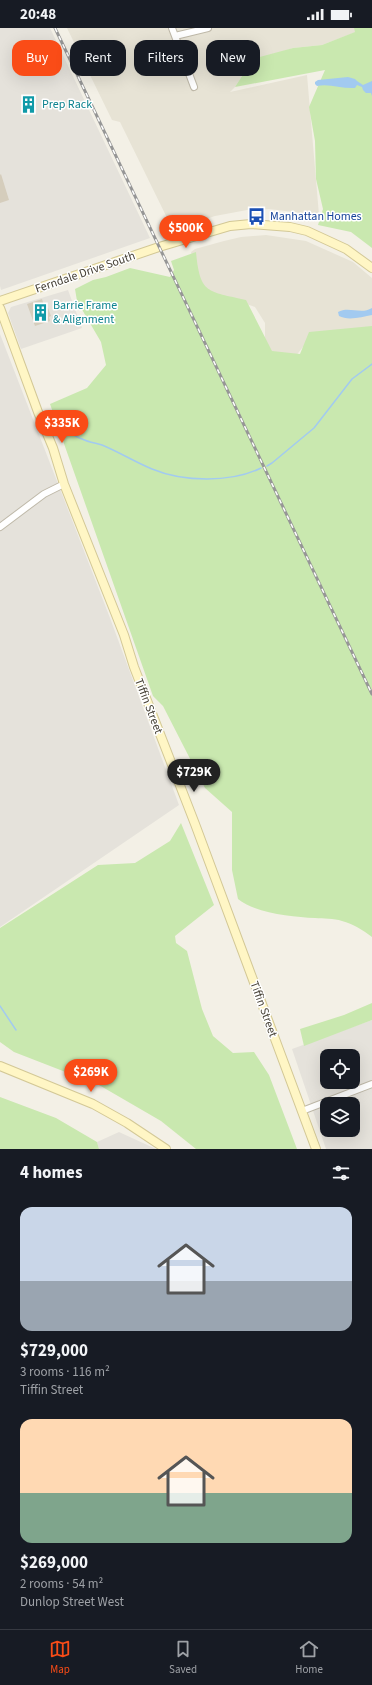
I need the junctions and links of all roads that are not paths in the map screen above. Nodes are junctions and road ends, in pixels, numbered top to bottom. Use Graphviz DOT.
graph roads {
  1 [pos="172,28"];
  2 [pos="208,28"];
  3 [pos="175,36"];
  4 [pos="194,87"];
  5 [pos="372,268"];
  6 [pos="0,301"];
  7 [pos="0,308"];
  8 [pos="64,484"];
  9 [pos="0,527"];
  10 [pos="0,1066"];
  11 [pos="372,1084"];
  12 [pos="302,1110"];
  13 [pos="166,1149"];
  14 [pos="316,1149"];
  1 -- 3 [label="street"];
  2 -- 3 [label="street"];
  3 -- 4 [label="street"];
  5 -- 6 [label="street, Ferndale Drive South"];
  7 -- 8 [label="street, Tiffin Street"];
  8 -- 9 [label="street"];
  8 -- 12 [label="street, Tiffin Street"];
  10 -- 13 [label="street"];
  11 -- 12 [label="street"];
  12 -- 14 [label="street, Tiffin Street"];
}
